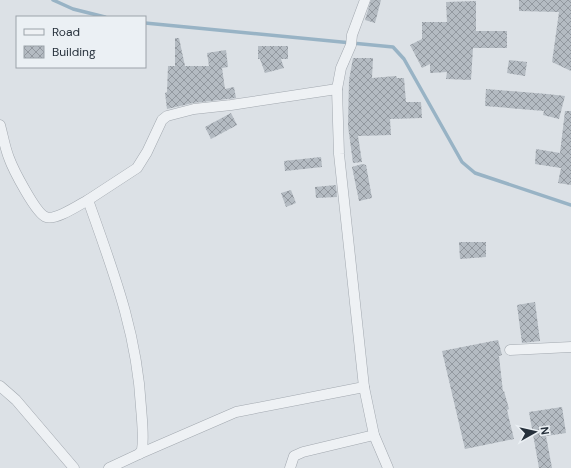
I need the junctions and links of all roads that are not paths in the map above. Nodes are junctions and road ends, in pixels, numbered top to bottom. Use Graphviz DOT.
graph roads {
  1 [pos="365,0"];
  2 [pos="337,88"];
  3 [pos="0,125"];
  4 [pos="88,200"];
  5 [pos="571,347"];
  6 [pos="510,350"];
  7 [pos="0,386"];
  8 [pos="364,387"];
  9 [pos="374,435"];
  10 [pos="139,454"];
  11 [pos="74,468"];
  12 [pos="110,468"];
  13 [pos="290,468"];
  14 [pos="388,468"];
  1 -- 2 [label="street"];
  2 -- 4 [label="street"];
  2 -- 8 [label="street"];
  3 -- 4 [label="street"];
  4 -- 10 [label="street"];
  5 -- 6 [label="street"];
  7 -- 11 [label="street"];
  8 -- 9 [label="street"];
  8 -- 10 [label="street"];
  9 -- 13 [label="street"];
  9 -- 14 [label="street"];
  10 -- 12 [label="street"];
}
